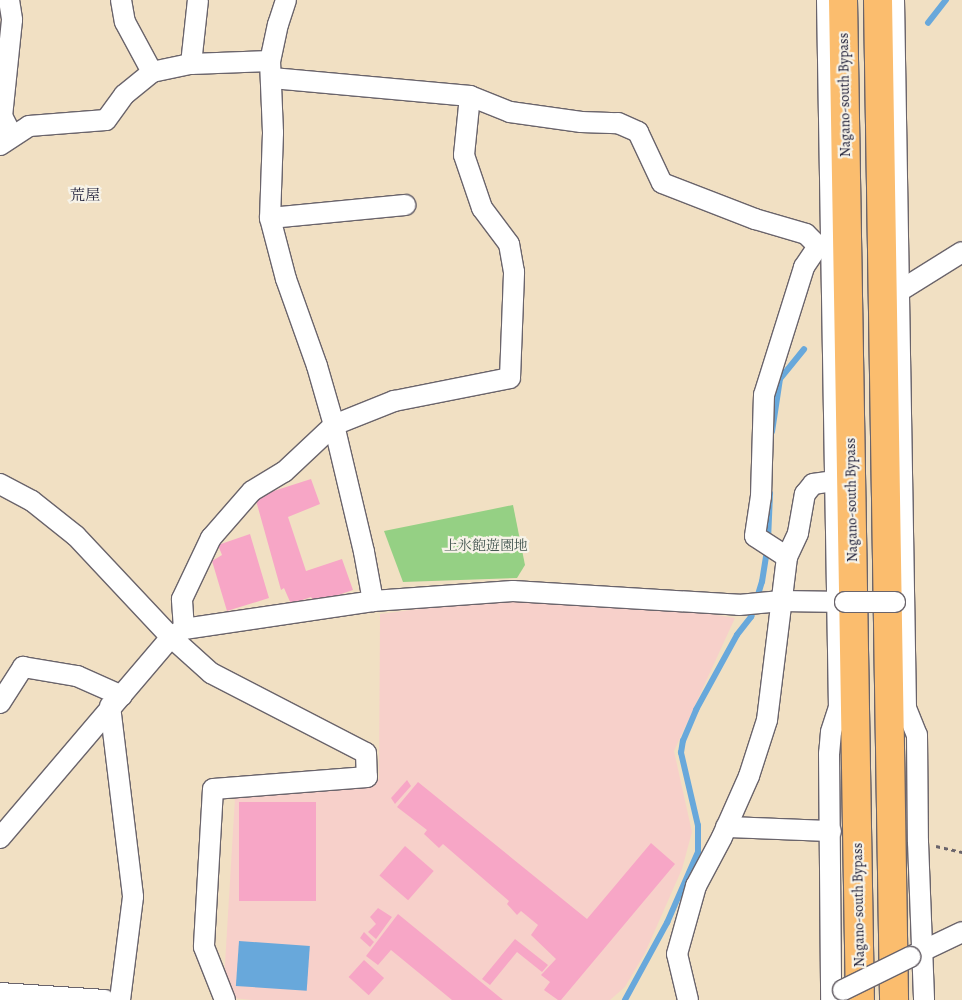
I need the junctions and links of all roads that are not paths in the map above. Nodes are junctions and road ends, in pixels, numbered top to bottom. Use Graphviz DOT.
graph roads {
  1 [pos="9,0"];
  2 [pos="121,0"];
  3 [pos="198,0"];
  4 [pos="286,0"];
  5 [pos="827,0"];
  6 [pos="843,0"];
  7 [pos="878,0"];
  8 [pos="894,0"];
  9 [pos="191,64"];
  10 [pos="271,69"];
  11 [pos="152,72"];
  12 [pos="470,96"];
  13 [pos="6,140"];
  14 [pos="405,205"];
  15 [pos="270,218"];
  16 [pos="824,246"];
  17 [pos="962,252"];
  18 [pos="898,292"];
  19 [pos="334,425"];
  20 [pos="835,481"];
  21 [pos="0,484"];
  22 [pos="783,554"];
  23 [pos="373,601"];
  24 [pos="775,602"];
  25 [pos="841,602"];
  26 [pos="899,602"];
  27 [pos="177,633"];
  28 [pos="116,701"];
  29 [pos="0,703"];
  30 [pos="726,827"];
  31 [pos="831,830"];
  32 [pos="0,838"];
  33 [pos="962,932"];
  34 [pos="916,954"];
  35 [pos="0,993"];
  36 [pos="838,997"];
  37 [pos="105,1000"];
  38 [pos="120,1000"];
  39 [pos="225,1000"];
  40 [pos="688,1000"];
  41 [pos="894,1000"];
  42 [pos="924,1000"];
  1 -- 13 [label="street"];
  2 -- 11 [label="street"];
  3 -- 9 [label="street"];
  4 -- 10 [label="street"];
  5 -- 16 [label="street"];
  6 -- 36 [label="highway, Nagano-south Bypass"];
  7 -- 41 [label="highway"];
  8 -- 18 [label="street"];
  9 -- 10 [label="street"];
  9 -- 11 [label="street"];
  10 -- 12 [label="street"];
  10 -- 15 [label="street"];
  11 -- 13 [label="street"];
  12 -- 16 [label="street"];
  12 -- 19 [label="street"];
  14 -- 15 [label="street"];
  15 -- 19 [label="street"];
  16 -- 20 [label="street"];
  16 -- 22 [label="street"];
  17 -- 18 [label="street"];
  18 -- 26 [label="street"];
  19 -- 23 [label="street"];
  19 -- 27 [label="street"];
  20 -- 22 [label="street"];
  20 -- 25 [label="street"];
  21 -- 27 [label="street"];
  22 -- 24 [label="street"];
  23 -- 24 [label="street"];
  23 -- 27 [label="street"];
  24 -- 25 [label="street"];
  24 -- 30 [label="street"];
  25 -- 26 [label="street, bridge"];
  25 -- 31 [label="street"];
  26 -- 34 [label="street"];
  27 -- 28 [label="street"];
  27 -- 39 [label="street"];
  28 -- 29 [label="street"];
  28 -- 32 [label="street"];
  28 -- 38 [label="street"];
  30 -- 31 [label="street"];
  30 -- 40 [label="street"];
  31 -- 36 [label="street"];
  33 -- 34 [label="street"];
  34 -- 36 [label="street, bridge"];
  34 -- 42 [label="street"];
  35 -- 37 [label="street"];
}
